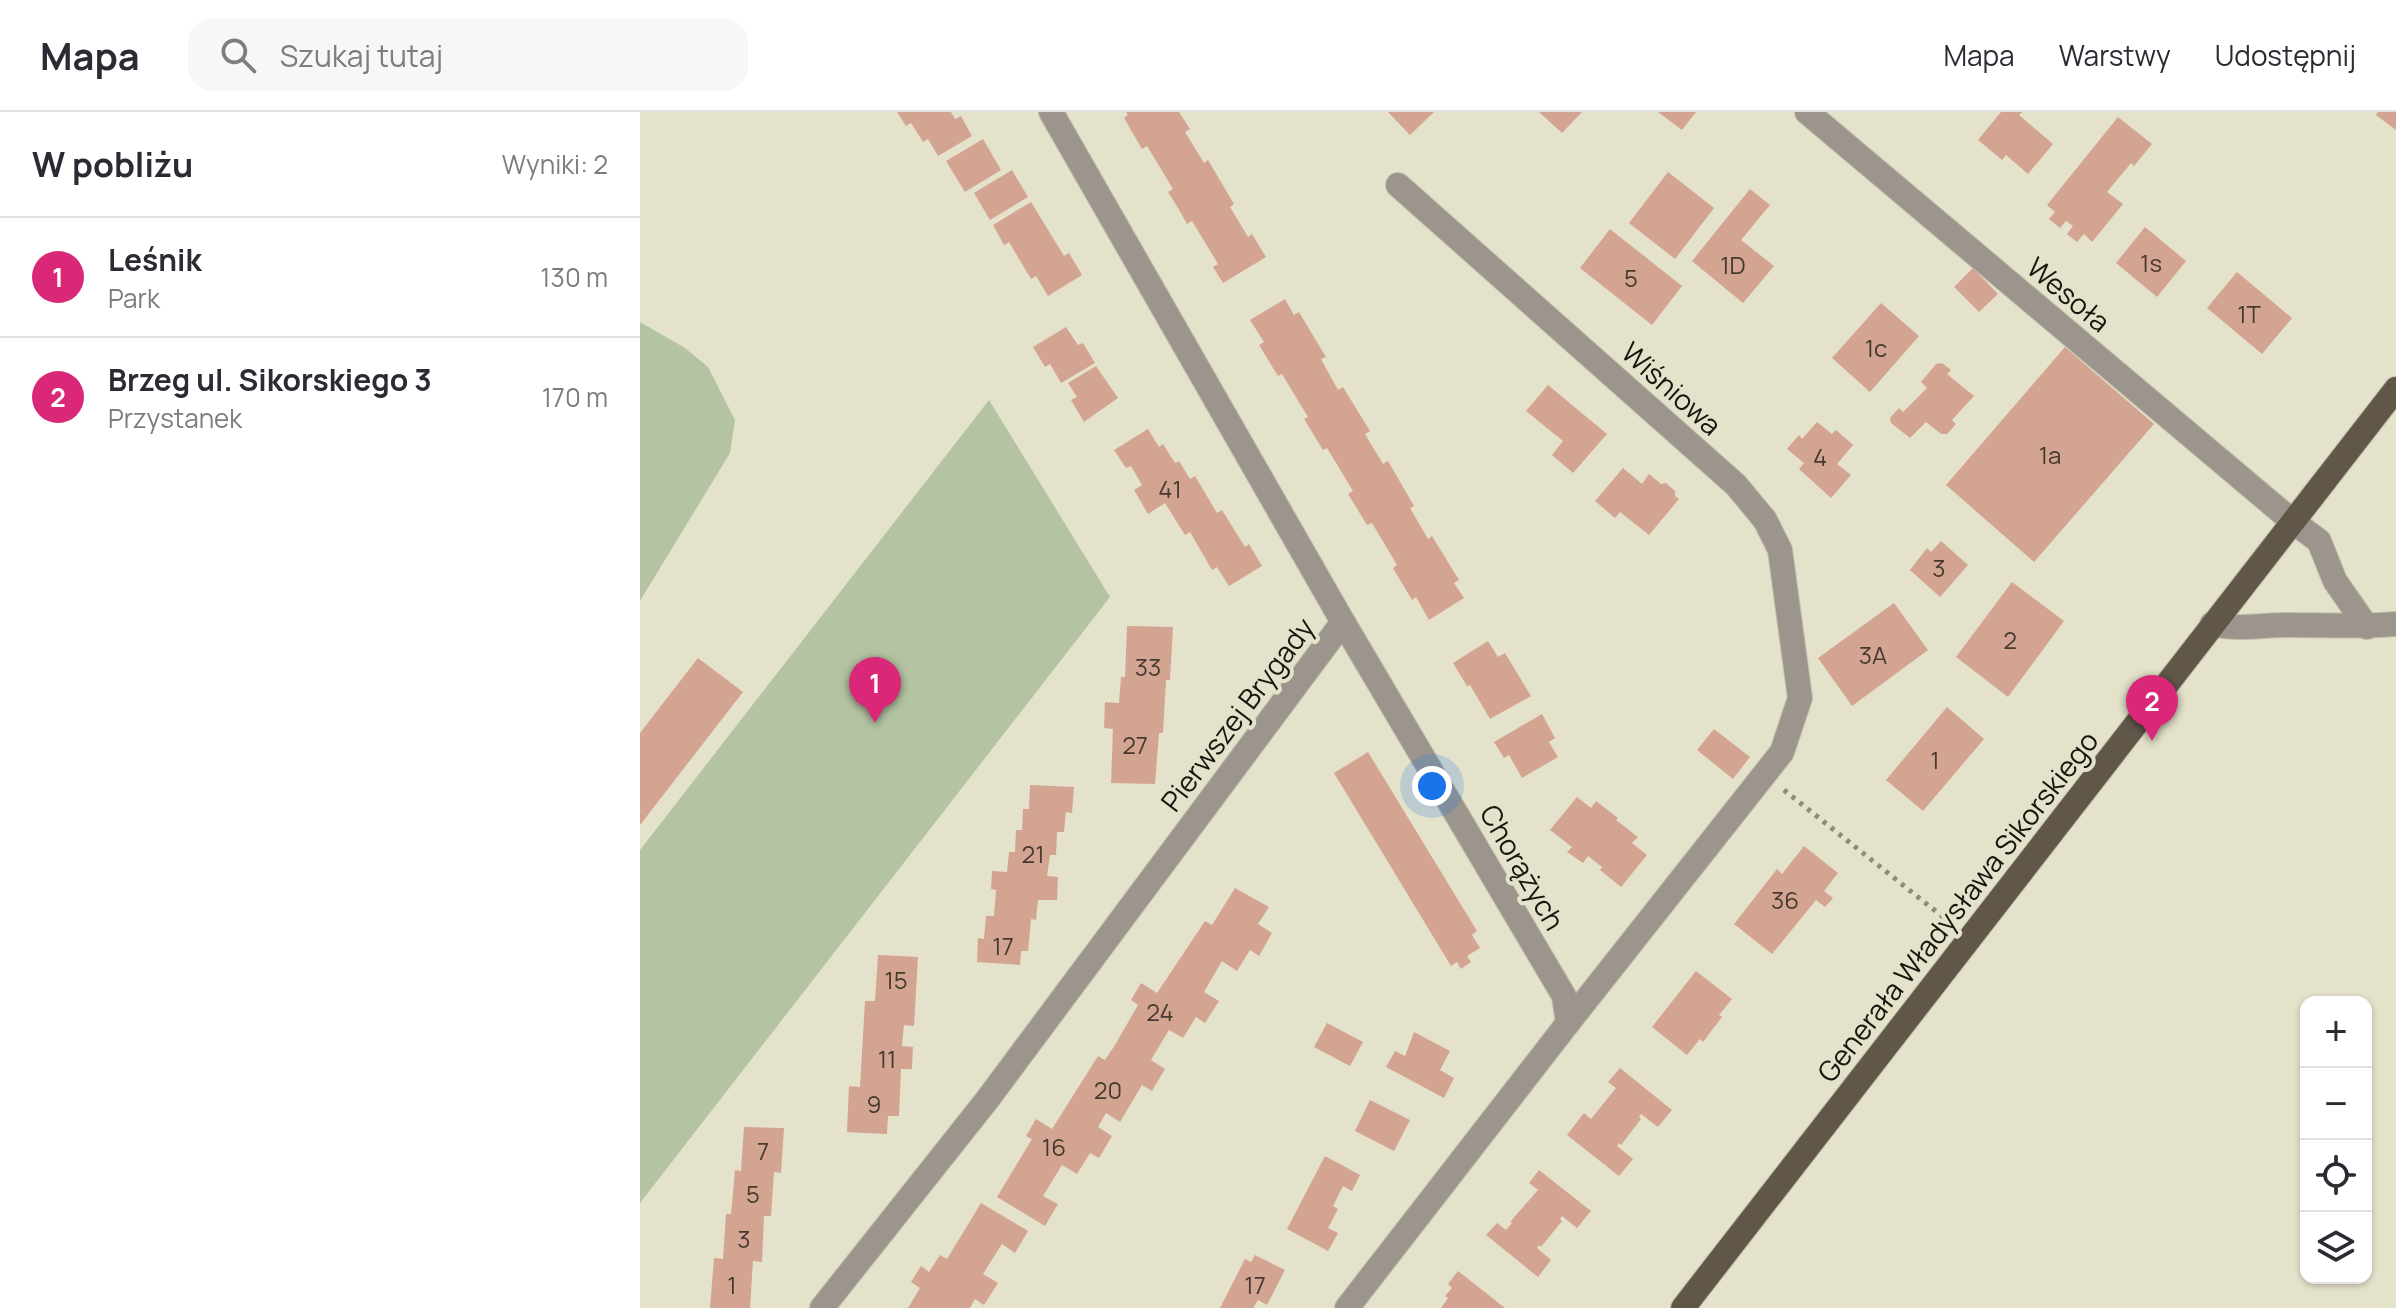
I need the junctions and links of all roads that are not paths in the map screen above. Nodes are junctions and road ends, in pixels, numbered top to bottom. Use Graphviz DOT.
graph roads {
  1 [pos="1051,112"];
  2 [pos="1807,112"];
  3 [pos="1398,185"];
  4 [pos="2396,389"];
  5 [pos="2292,521"];
  6 [pos="1343,622"];
  7 [pos="2212,624"];
  8 [pos="2396,624"];
  9 [pos="2367,627"];
  10 [pos="1568,1023"];
  11 [pos="822,1308"];
  12 [pos="1347,1308"];
  13 [pos="1683,1308"];
  1 -- 6 [label="street, Pierwszej Brygady"];
  2 -- 5 [label="street, Wesoła"];
  3 -- 10 [label="street, Wiśniowa"];
  4 -- 5 [label="main road, Generała Władysława Sikorskiego"];
  5 -- 7 [label="main road, Generała Władysława Sikorskiego"];
  5 -- 9 [label="street, Wesoła"];
  6 -- 10 [label="street, Chorążych"];
  6 -- 11 [label="street, Pierwszej Brygady"];
  7 -- 9 [label="street"];
  7 -- 13 [label="main road, Generała Władysława Sikorskiego"];
  8 -- 9 [label="street"];
  10 -- 12 [label="street"];
}
